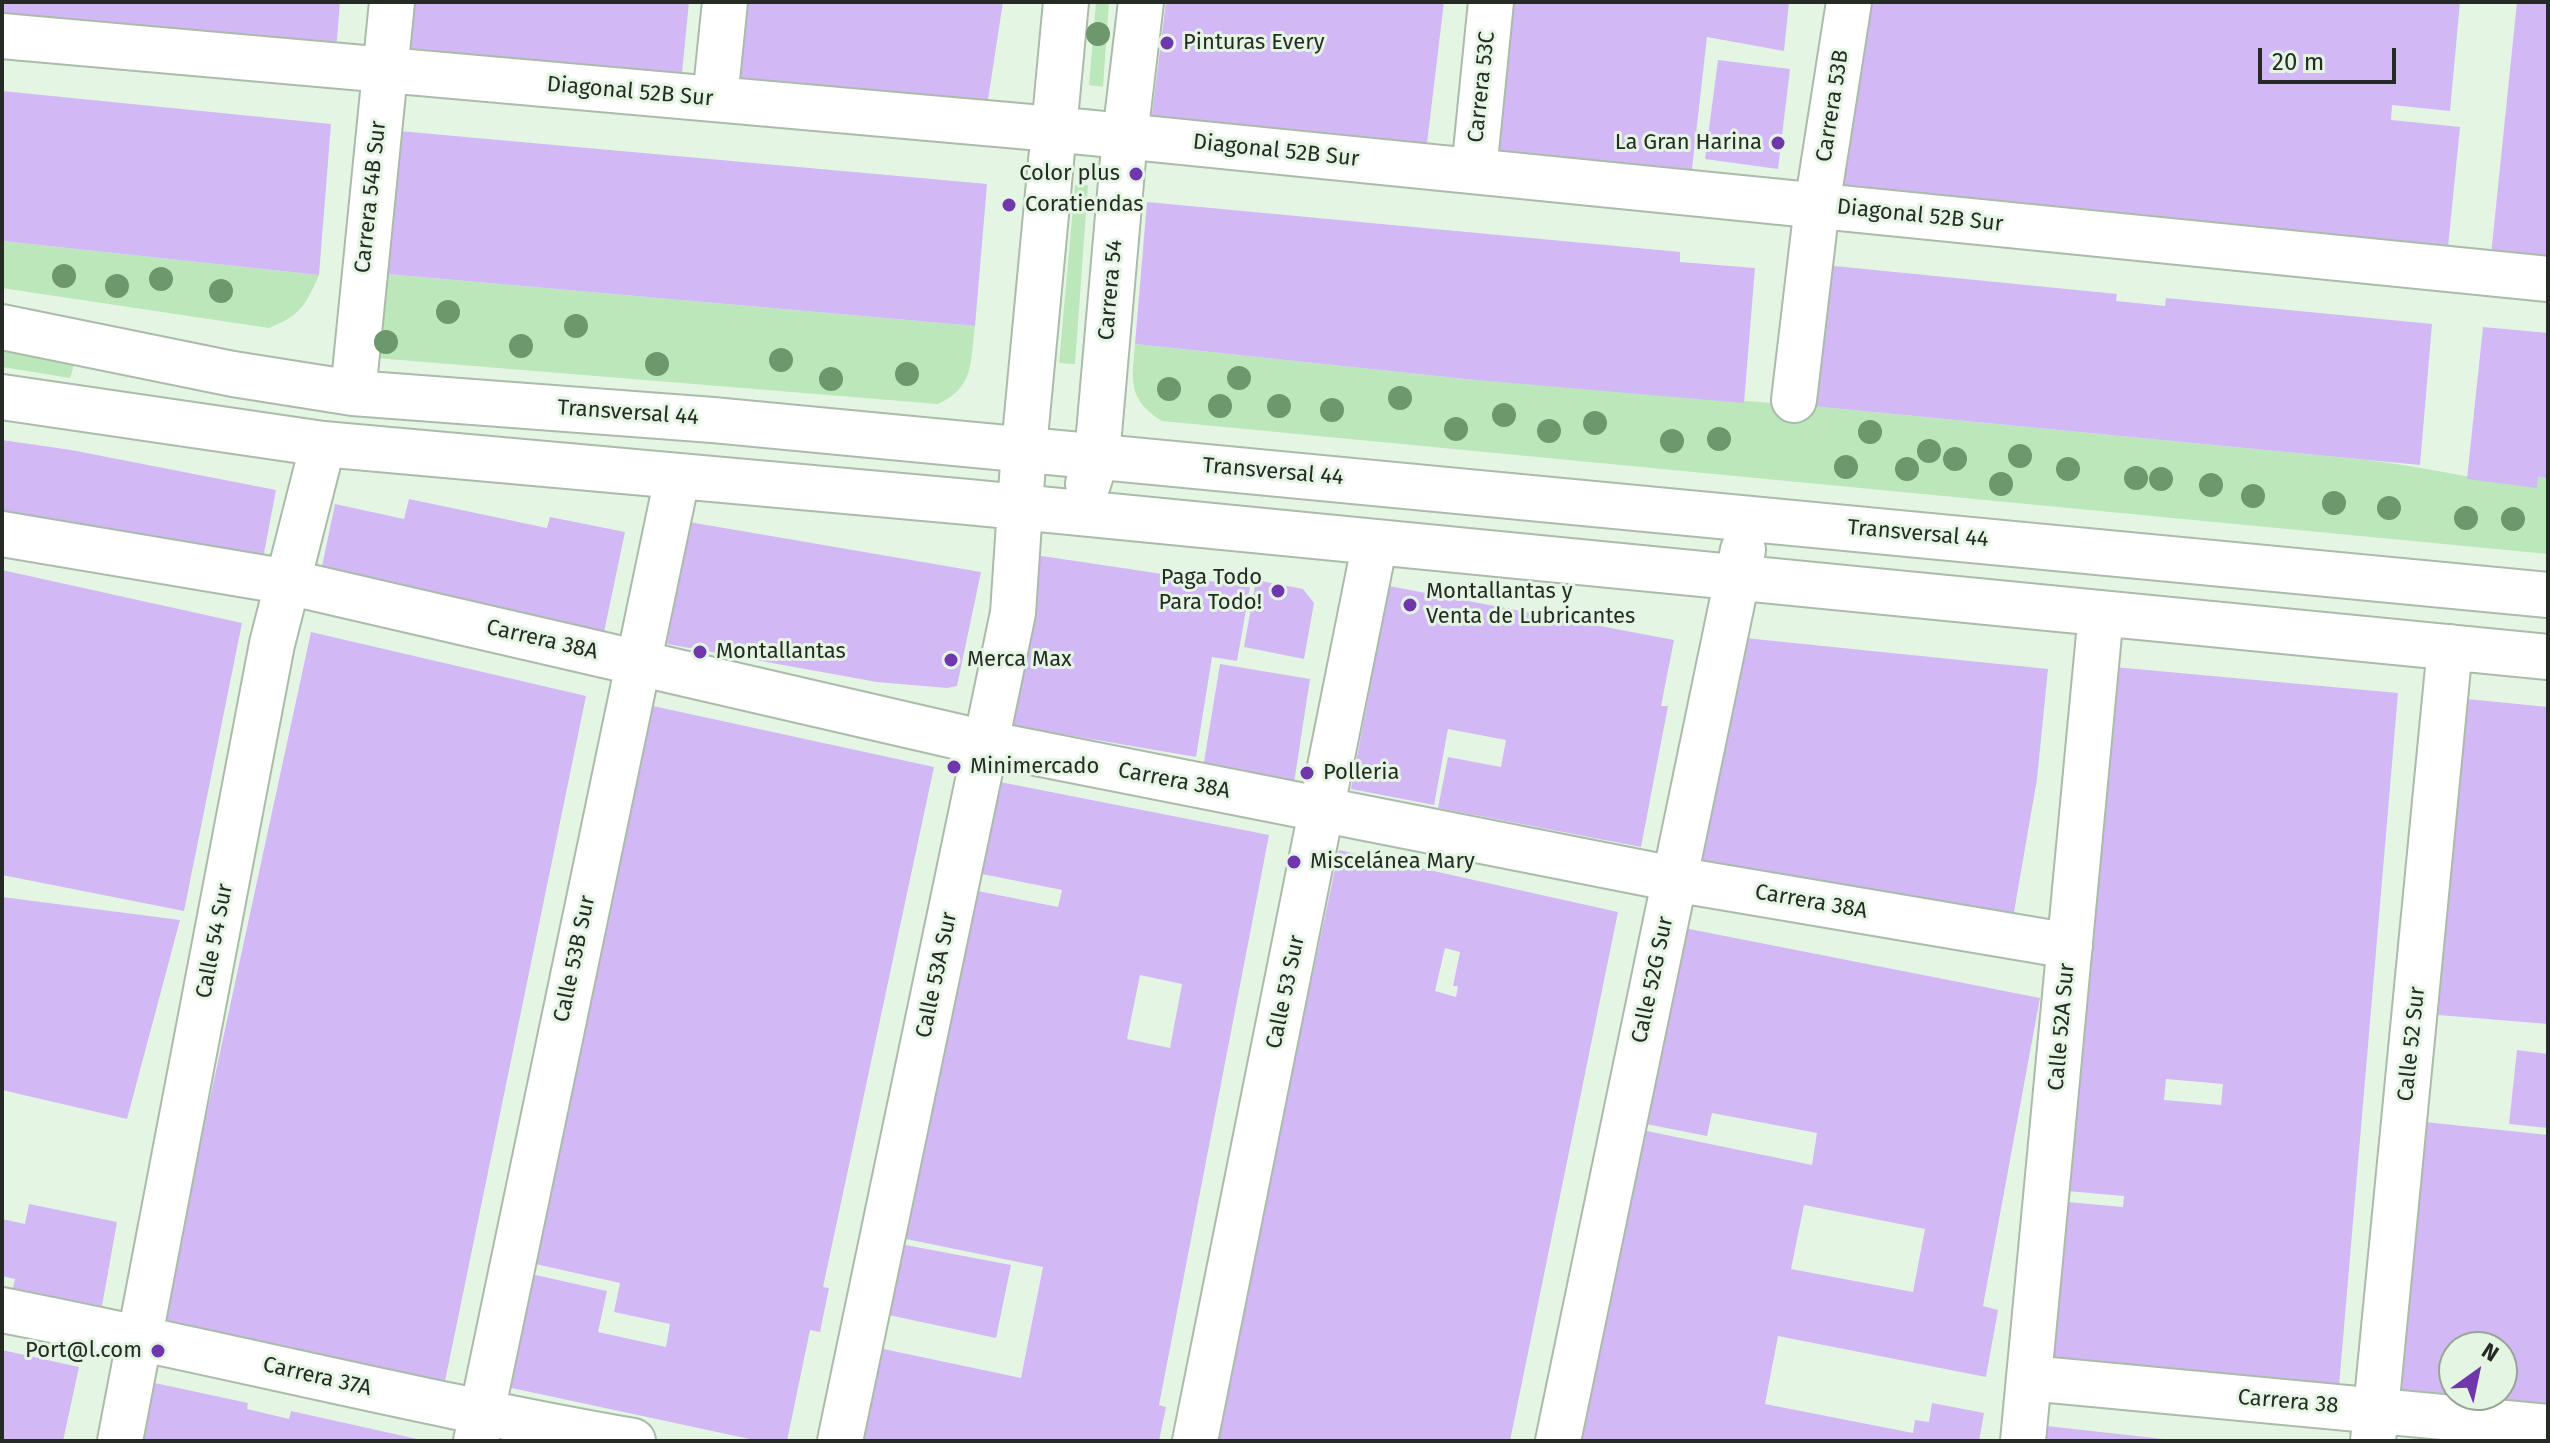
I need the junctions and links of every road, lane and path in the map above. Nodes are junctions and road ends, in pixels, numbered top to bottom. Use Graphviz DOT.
graph roads {
  1 [pos="392,2"];
  2 [pos="725,2"];
  3 [pos="1066,2"];
  4 [pos="1141,2"];
  5 [pos="1491,2"];
  6 [pos="1849,2"];
  7 [pos="2,36"];
  8 [pos="385,70"];
  9 [pos="715,99"];
  10 [pos="1053,129"];
  11 [pos="1125,136"];
  12 [pos="1474,171"];
  13 [pos="1817,206"];
  14 [pos="2548,279"];
  15 [pos="2,327"];
  16 [pos="353,393"];
  17 [pos="2,397"];
  18 [pos="1794,400"];
  19 [pos="323,444"];
  20 [pos="1024,448"];
  21 [pos="1097,456"];
  22 [pos="677,478"];
  23 [pos="1036,509"];
  24 [pos="1749,518"];
  25 [pos="2,534"];
  26 [pos="1375,542"];
  27 [pos="1737,577"];
  28 [pos="288,582"];
  29 [pos="2548,595"];
  30 [pos="2101,613"];
  31 [pos="2450,647"];
  32 [pos="2548,657"];
  33 [pos="637,661"];
  34 [pos="985,743"];
  35 [pos="1323,810"];
  36 [pos="1674,879"];
  37 [pos="2070,946"];
  38 [pos="2,1310"];
  39 [pos="143,1337"];
  40 [pos="2029,1378"];
  41 [pos="2375,1426"];
  42 [pos="2548,1427"];
  43 [pos="479,1428"];
  44 [pos="120,1441"];
  45 [pos="633,1441"];
  46 [pos="840,1441"];
  47 [pos="1195,1441"];
  48 [pos="1558,1441"];
  49 [pos="2023,1441"];
  1 -- 8 [label="street, Carrera 54B Sur"];
  2 -- 9 [label="street"];
  3 -- 10 [label="street"];
  4 -- 11 [label="street, Carrera 54"];
  5 -- 12 [label="street, Carrera 53C"];
  6 -- 13 [label="street, Carrera 53B"];
  7 -- 8 [label="street, Diagonal 52B Sur"];
  8 -- 9 [label="street, Diagonal 52B Sur"];
  8 -- 16 [label="street, Carrera 54B Sur"];
  9 -- 10 [label="street, Diagonal 52B Sur"];
  10 -- 11 [label="street, Diagonal 52B Sur"];
  10 -- 20 [label="street"];
  11 -- 12 [label="street, Diagonal 52B Sur"];
  11 -- 21 [label="street, Carrera 54"];
  12 -- 13 [label="street, Diagonal 52B Sur"];
  13 -- 14 [label="street, Diagonal 52B Sur"];
  13 -- 18 [label="street, Carrera 53B"];
  15 -- 16 [label="street, Transversal 44"];
  16 -- 20 [label="street, Transversal 44"];
  17 -- 19 [label="street"];
  19 -- 22 [label="street"];
  19 -- 28 [label="street, Calle 54 Sur"];
  20 -- 21 [label="street, Transversal 44"];
  20 -- 23 [label="street"];
  21 -- 23 [label="street, Carrera 54"];
  21 -- 24 [label="street, Transversal 44"];
  22 -- 23 [label="street"];
  22 -- 33 [label="street, Calle 53B Sur"];
  23 -- 26 [label="street"];
  23 -- 34 [label="street, Calle 53A Sur"];
  24 -- 27 [label="street, Calle 52G Sur"];
  24 -- 29 [label="street, Transversal 44"];
  25 -- 28 [label="street, Carrera 38A"];
  26 -- 27 [label="street"];
  26 -- 35 [label="street, Calle 53 Sur"];
  27 -- 30 [label="street"];
  27 -- 36 [label="street, Calle 52G Sur"];
  28 -- 33 [label="street, Carrera 38A"];
  28 -- 39 [label="street, Calle 54 Sur"];
  30 -- 31 [label="street"];
  30 -- 37 [label="street, Calle 52A Sur"];
  31 -- 32 [label="street"];
  31 -- 41 [label="street, Calle 52 Sur"];
  33 -- 34 [label="street, Carrera 38A"];
  33 -- 43 [label="street, Calle 53B Sur"];
  34 -- 35 [label="street, Carrera 38A"];
  34 -- 46 [label="street, Calle 53A Sur"];
  35 -- 36 [label="street, Carrera 38A"];
  35 -- 47 [label="street, Calle 53 Sur"];
  36 -- 37 [label="street, Carrera 38A"];
  36 -- 48 [label="street, Calle 52G Sur"];
  37 -- 40 [label="street, Calle 52A Sur"];
  38 -- 39 [label="street, Carrera 37A"];
  39 -- 43 [label="street, Carrera 37A"];
  39 -- 44 [label="street, Calle 54 Sur"];
  40 -- 41 [label="street, Carrera 38"];
  40 -- 49 [label="street, Calle 52A Sur"];
  41 -- 42 [label="street, Carrera 38"];
  43 -- 45 [label="street, Carrera 37A"];
}
